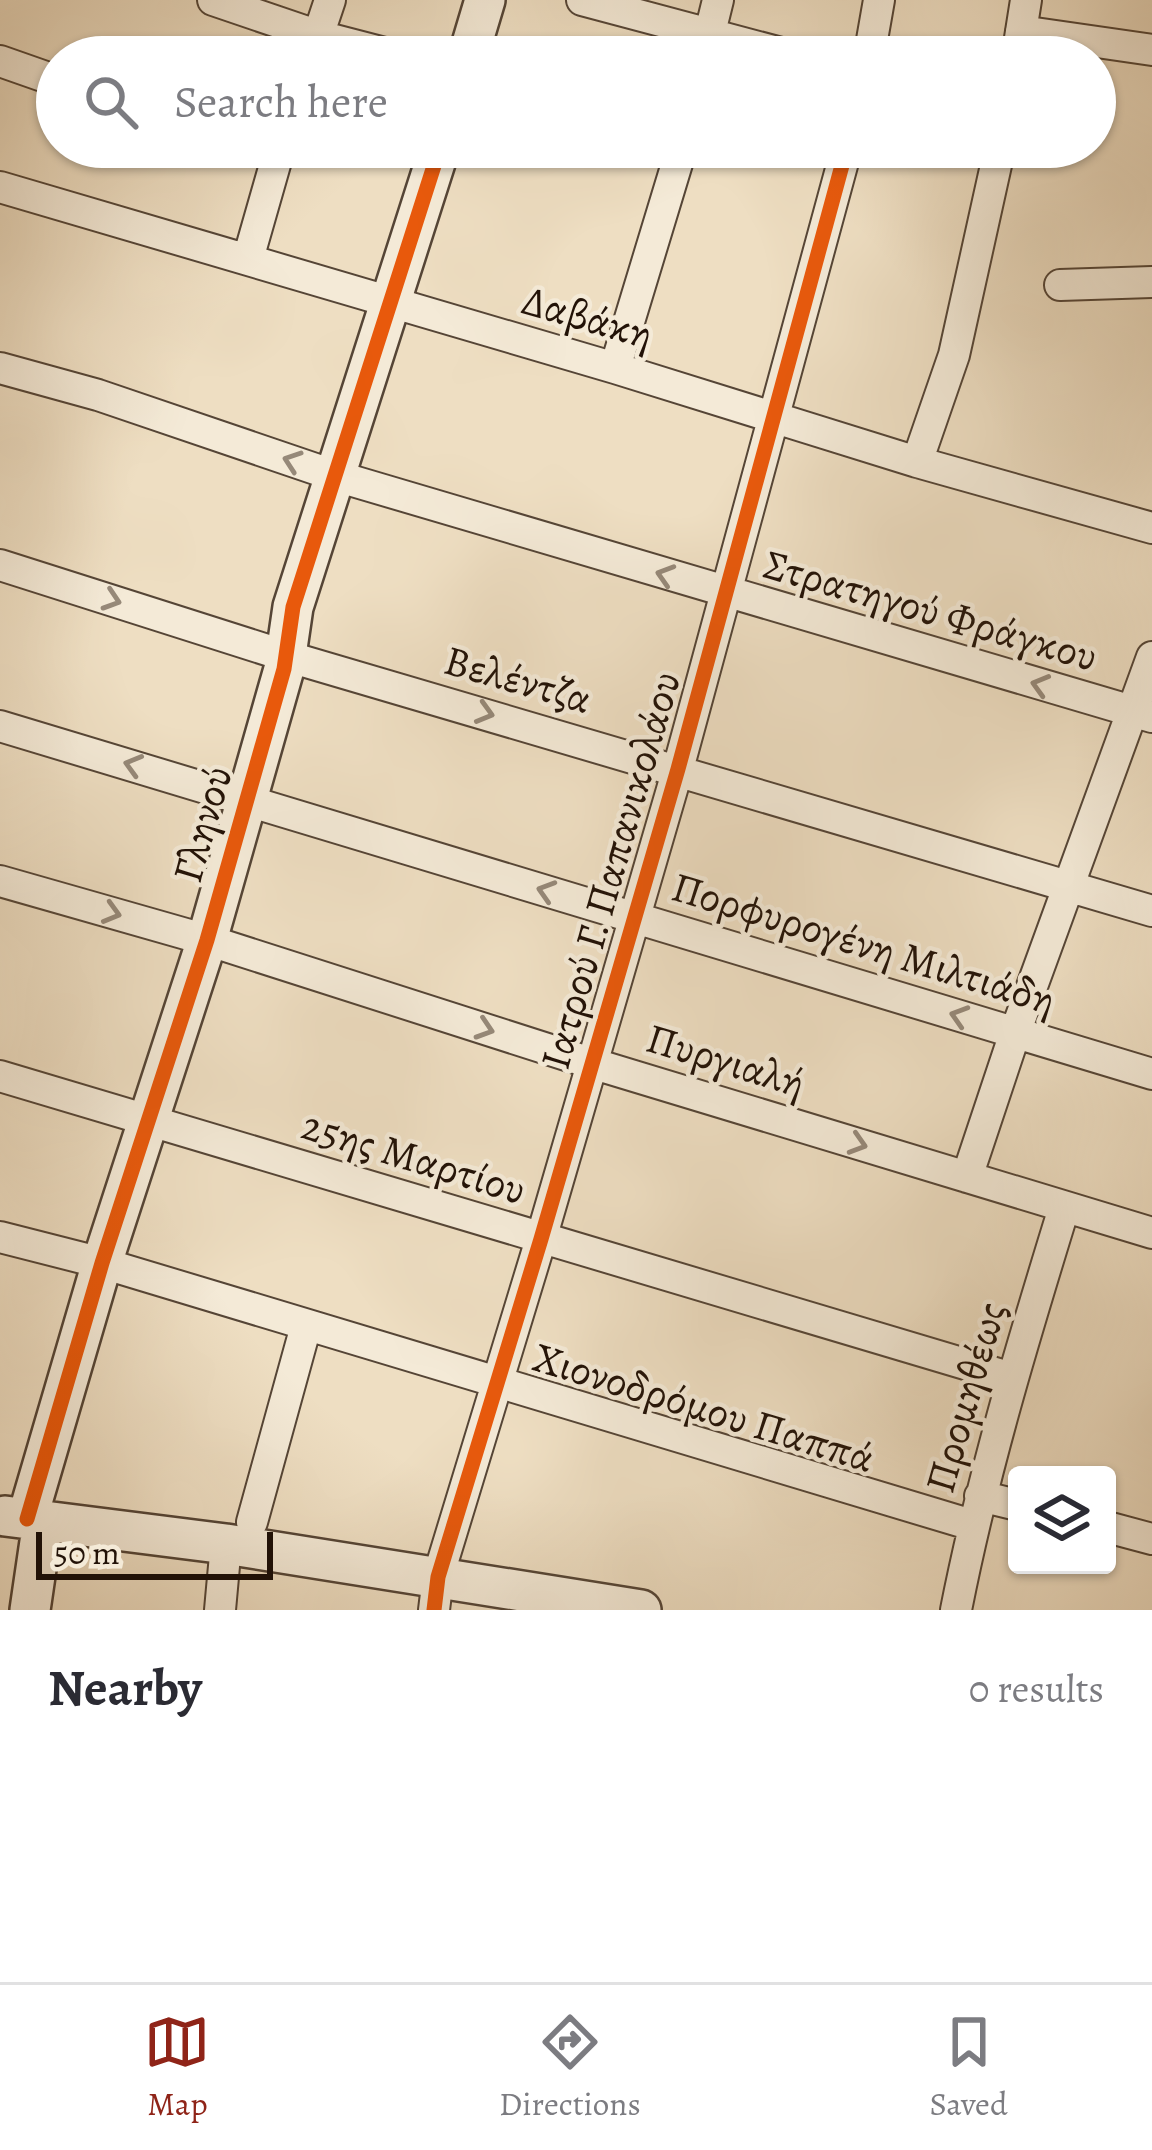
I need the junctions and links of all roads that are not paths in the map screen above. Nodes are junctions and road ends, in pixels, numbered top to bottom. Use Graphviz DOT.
graph roads {
  1 [pos="213,0"];
  2 [pos="330,0"];
  3 [pos="485,0"];
  4 [pos="582,0"];
  5 [pos="718,0"];
  6 [pos="878,0"];
  7 [pos="1026,0"];
  8 [pos="293,36"];
  9 [pos="318,36"];
  10 [pos="474,36"];
  11 [pos="680,36"];
  12 [pos="709,36"];
  13 [pos="872,36"];
  14 [pos="1020,36"];
  15 [pos="1116,48"];
  16 [pos="1152,50"];
  17 [pos="0,61"];
  18 [pos="36,74"];
  19 [pos="269,168"];
  20 [pos="433,168"];
  21 [pos="676,168"];
  22 [pos="841,168"];
  23 [pos="995,168"];
  24 [pos="0,187"];
  25 [pos="248,260"];
  26 [pos="1152,281"];
  27 [pos="1060,286"];
  28 [pos="390,304"];
  29 [pos="0,368"];
  30 [pos="615,368"];
  31 [pos="774,418"];
  32 [pos="917,462"];
  33 [pos="336,476"];
  34 [pos="1152,528"];
  35 [pos="0,565"];
  36 [pos="726,593"];
  37 [pos="286,656"];
  38 [pos="1152,657"];
  39 [pos="1142,714"];
  40 [pos="0,726"];
  41 [pos="678,769"];
  42 [pos="246,799"];
  43 [pos="0,881"];
  44 [pos="1069,885"];
  45 [pos="1152,911"];
  46 [pos="634,917"];
  47 [pos="207,940"];
  48 [pos="1016,1033"];
  49 [pos="592,1063"];
  50 [pos="1152,1074"];
  51 [pos="0,1076"];
  52 [pos="149,1122"];
  53 [pos="967,1177"];
  54 [pos="1064,1208"];
  55 [pos="1152,1234"];
  56 [pos="0,1238"];
  57 [pos="541,1239"];
  58 [pos="102,1263"];
  59 [pos="306,1326"];
  60 [pos="1012,1378"];
  61 [pos="498,1382"];
  62 [pos="1008,1506"];
  63 [pos="976,1510"];
  64 [pos="23,1518"];
  65 [pos="1116,1530"];
  66 [pos="239,1533"];
  67 [pos="1152,1539"];
  68 [pos="436,1594"];
  69 [pos="629,1609"];
  70 [pos="29,1610"];
  71 [pos="220,1610"];
  72 [pos="956,1610"];
  1 -- 8 [label="street"];
  2 -- 9 [label="street"];
  3 -- 10 [label="street"];
  4 -- 11 [label="street"];
  5 -- 12 [label="street"];
  6 -- 13 [label="street"];
  7 -- 14 [label="street"];
  15 -- 16 [label="street"];
  17 -- 18 [label="street"];
  19 -- 25 [label="street"];
  20 -- 28 [label="street, Γληνού"];
  21 -- 30 [label="street"];
  22 -- 31 [label="street, Ιατρού Γ. Παπανικολάου"];
  23 -- 32 [label="street"];
  24 -- 25 [label="street, Δαβάκη"];
  25 -- 28 [label="street, Δαβάκη"];
  26 -- 27 [label="street"];
  28 -- 30 [label="street, Δαβάκη"];
  28 -- 33 [label="street, Γληνού"];
  33 -- 29 [label="street, Στρατηγού Φράγκου, one-way"];
  30 -- 31 [label="street, Δαβάκη"];
  31 -- 32 [label="street, Δαβάκη"];
  31 -- 36 [label="street, Ιατρού Γ. Παπανικολάου"];
  32 -- 34 [label="street, Δαβάκη"];
  36 -- 33 [label="street, Στρατηγού Φράγκου, one-way"];
  33 -- 37 [label="street, Γληνού"];
  35 -- 37 [label="street, Βελέντζα, one-way"];
  39 -- 36 [label="street, Στρατηγού Φράγκου, one-way"];
  36 -- 41 [label="street, Ιατρού Γ. Παπανικολάου"];
  37 -- 41 [label="street, Βελέντζα, one-way"];
  37 -- 42 [label="street, Γληνού"];
  38 -- 39 [label="street"];
  39 -- 44 [label="street"];
  42 -- 40 [label="street, Πορφυρογένη Μιλτιάδη, one-way"];
  41 -- 44 [label="street, Βελέντζα"];
  41 -- 46 [label="street, Ιατρού Γ. Παπανικολάου"];
  46 -- 42 [label="street, Πορφυρογένη Μιλτιάδη, one-way"];
  42 -- 47 [label="street, Γληνού"];
  43 -- 47 [label="street, Πυργιαλή, one-way"];
  44 -- 45 [label="street, Βελέντζα"];
  44 -- 48 [label="street"];
  48 -- 46 [label="street, Πορφυρογένη Μιλτιάδη, one-way"];
  46 -- 49 [label="street, Ιατρού Γ. Παπανικολάου"];
  47 -- 49 [label="street, Πυργιαλή, one-way"];
  47 -- 52 [label="street, Γληνού"];
  48 -- 50 [label="street, Πορφυρογένη Μιλτιάδη"];
  48 -- 53 [label="street"];
  49 -- 53 [label="street, Πυργιαλή, one-way"];
  49 -- 57 [label="street, Ιατρού Γ. Παπανικολάου"];
  51 -- 52 [label="street, 25ης Μαρτίου"];
  52 -- 57 [label="street, 25ης Μαρτίου"];
  52 -- 58 [label="street, Γληνού"];
  53 -- 54 [label="street, Πυργιαλή"];
  54 -- 55 [label="street, Πυργιαλή"];
  54 -- 60 [label="street, Προμηθέως"];
  56 -- 58 [label="street, Χιονοδρόμου Παππά"];
  57 -- 60 [label="street, 25ης Μαρτίου"];
  57 -- 61 [label="street, Ιατρού Γ. Παπανικολάου"];
  58 -- 59 [label="street, Χιονοδρόμου Παππά"];
  58 -- 64 [label="street, Γληνού"];
  59 -- 61 [label="street, Χιονοδρόμου Παππά"];
  59 -- 66 [label="street"];
  60 -- 63 [label="street, Προμηθέως"];
  61 -- 63 [label="street, Χιονοδρόμου Παππά"];
  61 -- 68 [label="street, Ιατρού Γ. Παπανικολάου"];
  62 -- 63 [label="street, Χιονοδρόμου Παππά"];
  63 -- 72 [label="street, Προμηθέως"];
  64 -- 66 [label="street"];
  64 -- 70 [label="street, Γληνού"];
  65 -- 67 [label="street"];
  66 -- 68 [label="street"];
  66 -- 71 [label="street"];
  68 -- 69 [label="street"];
}
